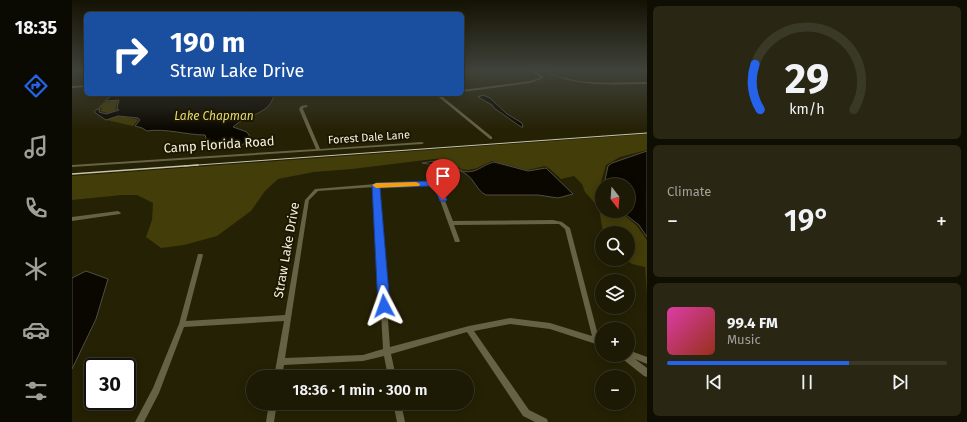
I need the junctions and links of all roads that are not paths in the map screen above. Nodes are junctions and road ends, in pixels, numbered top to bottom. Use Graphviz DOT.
graph roads {
  1 [pos="439,96"];
  2 [pos="306,106"];
  3 [pos="491,138"];
  4 [pos="422,143"];
  5 [pos="318,149"];
  6 [pos="72,166"];
  7 [pos="376,185"];
  8 [pos="118,213"];
  9 [pos="72,219"];
  10 [pos="451,223"];
  11 [pos="457,241"];
  12 [pos="200,255"];
  13 [pos="287,318"];
  14 [pos="182,324"];
  15 [pos="595,327"];
  16 [pos="469,329"];
  17 [pos="595,340"];
  18 [pos="387,352"];
  19 [pos="635,357"];
  20 [pos="647,361"];
  21 [pos="281,362"];
  22 [pos="632,362"];
  23 [pos="279,370"];
  24 [pos="391,370"];
  25 [pos="647,374"];
  26 [pos="272,410"];
  27 [pos="398,410"];
  28 [pos="139,422"];
  29 [pos="270,422"];
  30 [pos="401,422"];
  31 [pos="544,422"];
  1 -- 3 [label="street"];
  2 -- 5 [label="street"];
  4 -- 5 [label="street, Forest Dale Lane"];
  5 -- 6 [label="street, Camp Florida Road"];
  7 -- 10 [label="street, Straw Lake Drive"];
  7 -- 13 [label="street, Straw Lake Drive"];
  7 -- 18 [label="street"];
  8 -- 9 [label="street"];
  10 -- 11 [label="street, Straw Lake Drive"];
  10 -- 15 [label="street"];
  12 -- 14 [label="street"];
  13 -- 14 [label="street"];
  13 -- 21 [label="street, Straw Lake Drive"];
  14 -- 28 [label="street"];
  16 -- 17 [label="street"];
  16 -- 18 [label="street"];
  16 -- 31 [label="street"];
  18 -- 21 [label="street"];
  18 -- 24 [label="street"];
  19 -- 20 [label="street"];
  21 -- 23 [label="street, Straw Lake Drive"];
  22 -- 25 [label="street"];
  26 -- 29 [label="street"];
  27 -- 30 [label="street"];
}
